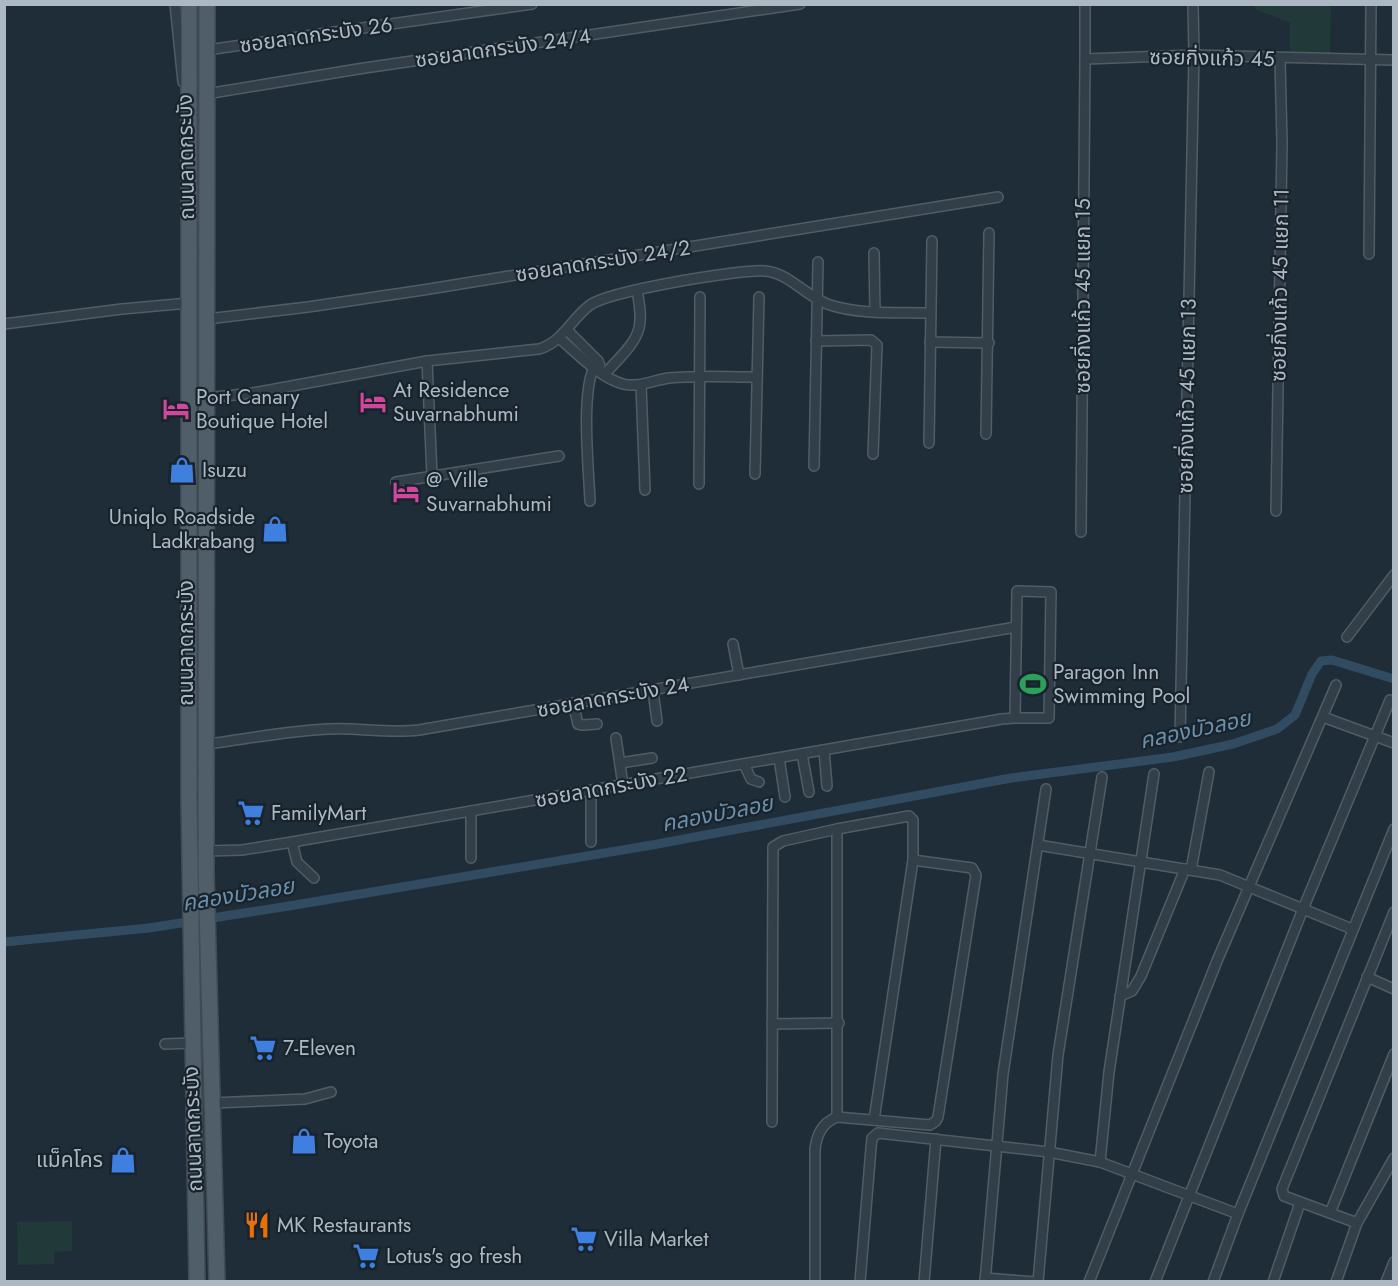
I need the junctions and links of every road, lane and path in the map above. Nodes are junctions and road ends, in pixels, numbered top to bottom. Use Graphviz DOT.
graph roads {
  1 [pos="175,4"];
  2 [pos="189,4"];
  3 [pos="207,4"];
  4 [pos="532,4"];
  5 [pos="800,4"];
  6 [pos="1085,4"];
  7 [pos="1193,4"];
  8 [pos="1371,4"];
  9 [pos="207,50"];
  10 [pos="1194,55"];
  11 [pos="1084,59"];
  12 [pos="1280,59"];
  13 [pos="1372,59"];
  14 [pos="1394,60"];
  15 [pos="206,94"];
  16 [pos="190,126"];
  17 [pos="207,166"];
  18 [pos="190,167"];
  19 [pos="998,197"];
  20 [pos="989,233"];
  21 [pos="932,241"];
  22 [pos="874,253"];
  23 [pos="1369,254"];
  24 [pos="818,262"];
  25 [pos="637,290"];
  26 [pos="700,297"];
  27 [pos="759,297"];
  28 [pos="817,300"];
  29 [pos="189,303"];
  30 [pos="875,311"];
  31 [pos="930,313"];
  32 [pos="207,319"];
  33 [pos="4,324"];
  34 [pos="567,330"];
  35 [pos="559,338"];
  36 [pos="816,340"];
  37 [pos="930,342"];
  38 [pos="989,343"];
  39 [pos="428,362"];
  40 [pos="599,368"];
  41 [pos="700,377"];
  42 [pos="758,377"];
  43 [pos="641,385"];
  44 [pos="206,398"];
  45 [pos="986,434"];
  46 [pos="929,443"];
  47 [pos="873,454"];
  48 [pos="559,456"];
  49 [pos="814,466"];
  50 [pos="756,474"];
  51 [pos="432,476"];
  52 [pos="396,482"];
  53 [pos="699,484"];
  54 [pos="645,490"];
  55 [pos="590,501"];
  56 [pos="1276,512"];
  57 [pos="1081,532"];
  58 [pos="1394,575"];
  59 [pos="1016,627"];
  60 [pos="1347,637"];
  61 [pos="733,644"];
  62 [pos="739,675"];
  63 [pos="1336,685"];
  64 [pos="652,691"];
  65 [pos="1390,700"];
  66 [pos="573,703"];
  67 [pos="1015,717"];
  68 [pos="1323,717"];
  69 [pos="657,721"];
  70 [pos="597,724"];
  71 [pos="1375,736"];
  72 [pos="1180,737"];
  73 [pos="616,738"];
  74 [pos="1394,742"];
  75 [pos="207,744"];
  76 [pos="824,750"];
  77 [pos="802,754"];
  78 [pos="652,758"];
  79 [pos="779,758"];
  80 [pos="620,763"];
  81 [pos="744,764"];
  82 [pos="1209,772"];
  83 [pos="1154,774"];
  84 [pos="1102,777"];
  85 [pos="759,782"];
  86 [pos="623,785"];
  87 [pos="827,786"];
  88 [pos="1046,789"];
  89 [pos="591,791"];
  90 [pos="809,792"];
  91 [pos="785,797"];
  92 [pos="471,811"];
  93 [pos="837,829"];
  94 [pos="1394,829"];
  95 [pos="292,842"];
  96 [pos="591,842"];
  97 [pos="1038,845"];
  98 [pos="207,851"];
  99 [pos="1089,853"];
  100 [pos="471,858"];
  101 [pos="913,860"];
  102 [pos="1140,861"];
  103 [pos="1188,869"];
  104 [pos="314,878"];
  105 [pos="1249,886"];
  106 [pos="1303,909"];
  107 [pos="1394,912"];
  108 [pos="1352,929"];
  109 [pos="1367,977"];
  110 [pos="1394,989"];
  111 [pos="1120,996"];
  112 [pos="838,1023"];
  113 [pos="772,1024"];
  114 [pos="192,1043"];
  115 [pos="165,1044"];
  116 [pos="1394,1054"];
  117 [pos="332,1092"];
  118 [pos="213,1103"];
  119 [pos="837,1117"];
  120 [pos="874,1120"];
  121 [pos="772,1122"];
  122 [pos="936,1139"];
  123 [pos="997,1145"];
  124 [pos="1049,1152"];
  125 [pos="1394,1158"];
  126 [pos="1100,1162"];
  127 [pos="1131,1173"];
  128 [pos="216,1184"];
  129 [pos="196,1186"];
  130 [pos="1190,1195"];
  131 [pos="1300,1203"];
  132 [pos="1330,1213"];
  133 [pos="1238,1214"];
  134 [pos="1357,1223"];
  135 [pos="1394,1262"];
  136 [pos="985,1280"];
  137 [pos="197,1281"];
  138 [pos="217,1281"];
  139 [pos="815,1281"];
  140 [pos="860,1281"];
  141 [pos="924,1281"];
  142 [pos="1036,1281"];
  143 [pos="1089,1281"];
  144 [pos="1155,1281"];
  145 [pos="1213,1281"];
  146 [pos="1273,1281"];
  147 [pos="1336,1281"];
  148 [pos="1386,1281"];
  1 -- 16 [label="street"];
  2 -- 16 [label="main road, ถนนลาดกระบัง"];
  3 -- 9 [label="main road, ถนนลาดกระบัง"];
  4 -- 9 [label="street, ซอยลาดกระบัง 26"];
  5 -- 15 [label="street, ซอยลาดกระบัง 24/4"];
  6 -- 11 [label="street"];
  7 -- 10 [label="street, ซอยกิ่งแก้ว 45 แยก 13"];
  8 -- 13 [label="street"];
  9 -- 15 [label="main road, ถนนลาดกระบัง"];
  10 -- 11 [label="street, ซอยกิ่งแก้ว 45"];
  10 -- 12 [label="street, ซอยกิ่งแก้ว 45"];
  10 -- 72 [label="street, ซอยกิ่งแก้ว 45 แยก 13"];
  11 -- 57 [label="street, ซอยกิ่งแก้ว 45 แยก 15"];
  12 -- 13 [label="street, ซอยกิ่งแก้ว 45"];
  12 -- 56 [label="street, ซอยกิ่งแก้ว 45 แยก 11"];
  13 -- 14 [label="street, ซอยกิ่งแก้ว 45"];
  13 -- 23 [label="street"];
  15 -- 17 [label="main road, ถนนลาดกระบัง"];
  16 -- 18 [label="main road, ถนนลาดกระบัง"];
  17 -- 18 [label="main road"];
  17 -- 32 [label="main road, ถนนลาดกระบัง"];
  18 -- 29 [label="main road, ถนนลาดกระบัง"];
  19 -- 32 [label="street, ซอยลาดกระบัง 24/2"];
  20 -- 38 [label="street"];
  21 -- 31 [label="street"];
  22 -- 30 [label="street"];
  24 -- 28 [label="street"];
  25 -- 28 [label="street"];
  25 -- 34 [label="street"];
  25 -- 40 [label="street"];
  26 -- 41 [label="street"];
  27 -- 42 [label="street"];
  28 -- 30 [label="street"];
  28 -- 36 [label="street"];
  29 -- 33 [label="street"];
  29 -- 114 [label="main road, ถนนลาดกระบัง"];
  30 -- 31 [label="street"];
  31 -- 37 [label="street"];
  32 -- 44 [label="main road, ถนนลาดกระบัง"];
  34 -- 35 [label="street"];
  34 -- 40 [label="street"];
  35 -- 39 [label="street"];
  35 -- 40 [label="street"];
  36 -- 47 [label="street"];
  36 -- 49 [label="street"];
  37 -- 38 [label="street"];
  37 -- 46 [label="street"];
  38 -- 45 [label="street"];
  39 -- 44 [label="street"];
  39 -- 51 [label="street"];
  40 -- 43 [label="street"];
  40 -- 55 [label="street"];
  41 -- 42 [label="street"];
  41 -- 43 [label="street"];
  41 -- 53 [label="street"];
  42 -- 50 [label="street"];
  43 -- 54 [label="street"];
  44 -- 75 [label="main road, ถนนลาดกระบัง"];
  48 -- 51 [label="street"];
  51 -- 52 [label="street"];
  58 -- 60 [label="street"];
  59 -- 62 [label="street, ซอยลาดกระบัง 24"];
  59 -- 67 [label="street"];
  59 -- 67 [label="street, ซอยลาดกระบัง 22"];
  61 -- 62 [label="street"];
  62 -- 64 [label="street, ซอยลาดกระบัง 24"];
  63 -- 68 [label="street"];
  64 -- 66 [label="street, ซอยลาดกระบัง 24"];
  64 -- 69 [label="street"];
  65 -- 71 [label="street"];
  66 -- 70 [label="street"];
  66 -- 75 [label="street, ซอยลาดกระบัง 24"];
  67 -- 76 [label="street, ซอยลาดกระบัง 22"];
  68 -- 71 [label="street"];
  68 -- 105 [label="street"];
  71 -- 74 [label="street"];
  71 -- 106 [label="street"];
  73 -- 80 [label="street"];
  75 -- 98 [label="main road, ถนนลาดกระบัง"];
  76 -- 77 [label="street, ซอยลาดกระบัง 22"];
  76 -- 87 [label="street"];
  77 -- 79 [label="street, ซอยลาดกระบัง 22"];
  77 -- 90 [label="street"];
  78 -- 80 [label="street"];
  79 -- 81 [label="street, ซอยลาดกระบัง 22"];
  79 -- 91 [label="street"];
  80 -- 86 [label="street"];
  81 -- 85 [label="street"];
  81 -- 86 [label="street, ซอยลาดกระบัง 22"];
  82 -- 103 [label="street"];
  83 -- 102 [label="street"];
  84 -- 99 [label="street"];
  86 -- 89 [label="street, ซอยลาดกระบัง 22"];
  88 -- 97 [label="street"];
  89 -- 92 [label="street, ซอยลาดกระบัง 22"];
  89 -- 96 [label="street"];
  92 -- 95 [label="street, ซอยลาดกระบัง 22"];
  92 -- 100 [label="street"];
  93 -- 101 [label="street"];
  93 -- 112 [label="street"];
  93 -- 113 [label="street"];
  94 -- 108 [label="street"];
  95 -- 98 [label="street, ซอยลาดกระบัง 22"];
  95 -- 104 [label="street"];
  97 -- 99 [label="street"];
  97 -- 123 [label="street"];
  98 -- 118 [label="main road, ถนนลาดกระบัง"];
  99 -- 102 [label="street"];
  99 -- 124 [label="street"];
  101 -- 120 [label="street"];
  101 -- 120 [label="street"];
  102 -- 103 [label="street"];
  102 -- 111 [label="street"];
  103 -- 105 [label="street"];
  103 -- 111 [label="street"];
  105 -- 106 [label="street"];
  105 -- 127 [label="street"];
  106 -- 108 [label="street"];
  106 -- 130 [label="street"];
  107 -- 109 [label="street"];
  108 -- 133 [label="street"];
  109 -- 110 [label="street"];
  109 -- 131 [label="street"];
  111 -- 126 [label="street"];
  112 -- 113 [label="street"];
  112 -- 119 [label="street"];
  113 -- 121 [label="street"];
  114 -- 115 [label="street"];
  114 -- 129 [label="main road, ถนนลาดกระบัง"];
  116 -- 132 [label="street"];
  117 -- 118 [label="street"];
  118 -- 128 [label="main road, ถนนลาดกระบัง"];
  119 -- 120 [label="street"];
  119 -- 139 [label="street"];
  122 -- 123 [label="street"];
  122 -- 140 [label="street"];
  122 -- 141 [label="street"];
  123 -- 124 [label="street"];
  123 -- 136 [label="street"];
  124 -- 126 [label="street"];
  124 -- 142 [label="street"];
  125 -- 134 [label="street"];
  126 -- 127 [label="street"];
  127 -- 130 [label="street"];
  127 -- 143 [label="street"];
  128 -- 129 [label="main road"];
  128 -- 138 [label="main road, ถนนลาดกระบัง"];
  129 -- 137 [label="main road, ถนนลาดกระบัง"];
  130 -- 133 [label="street"];
  130 -- 144 [label="street"];
  131 -- 132 [label="street"];
  131 -- 146 [label="street"];
  132 -- 134 [label="street"];
  133 -- 145 [label="street"];
  134 -- 147 [label="street"];
  135 -- 148 [label="street"];
  136 -- 142 [label="street"];
}
